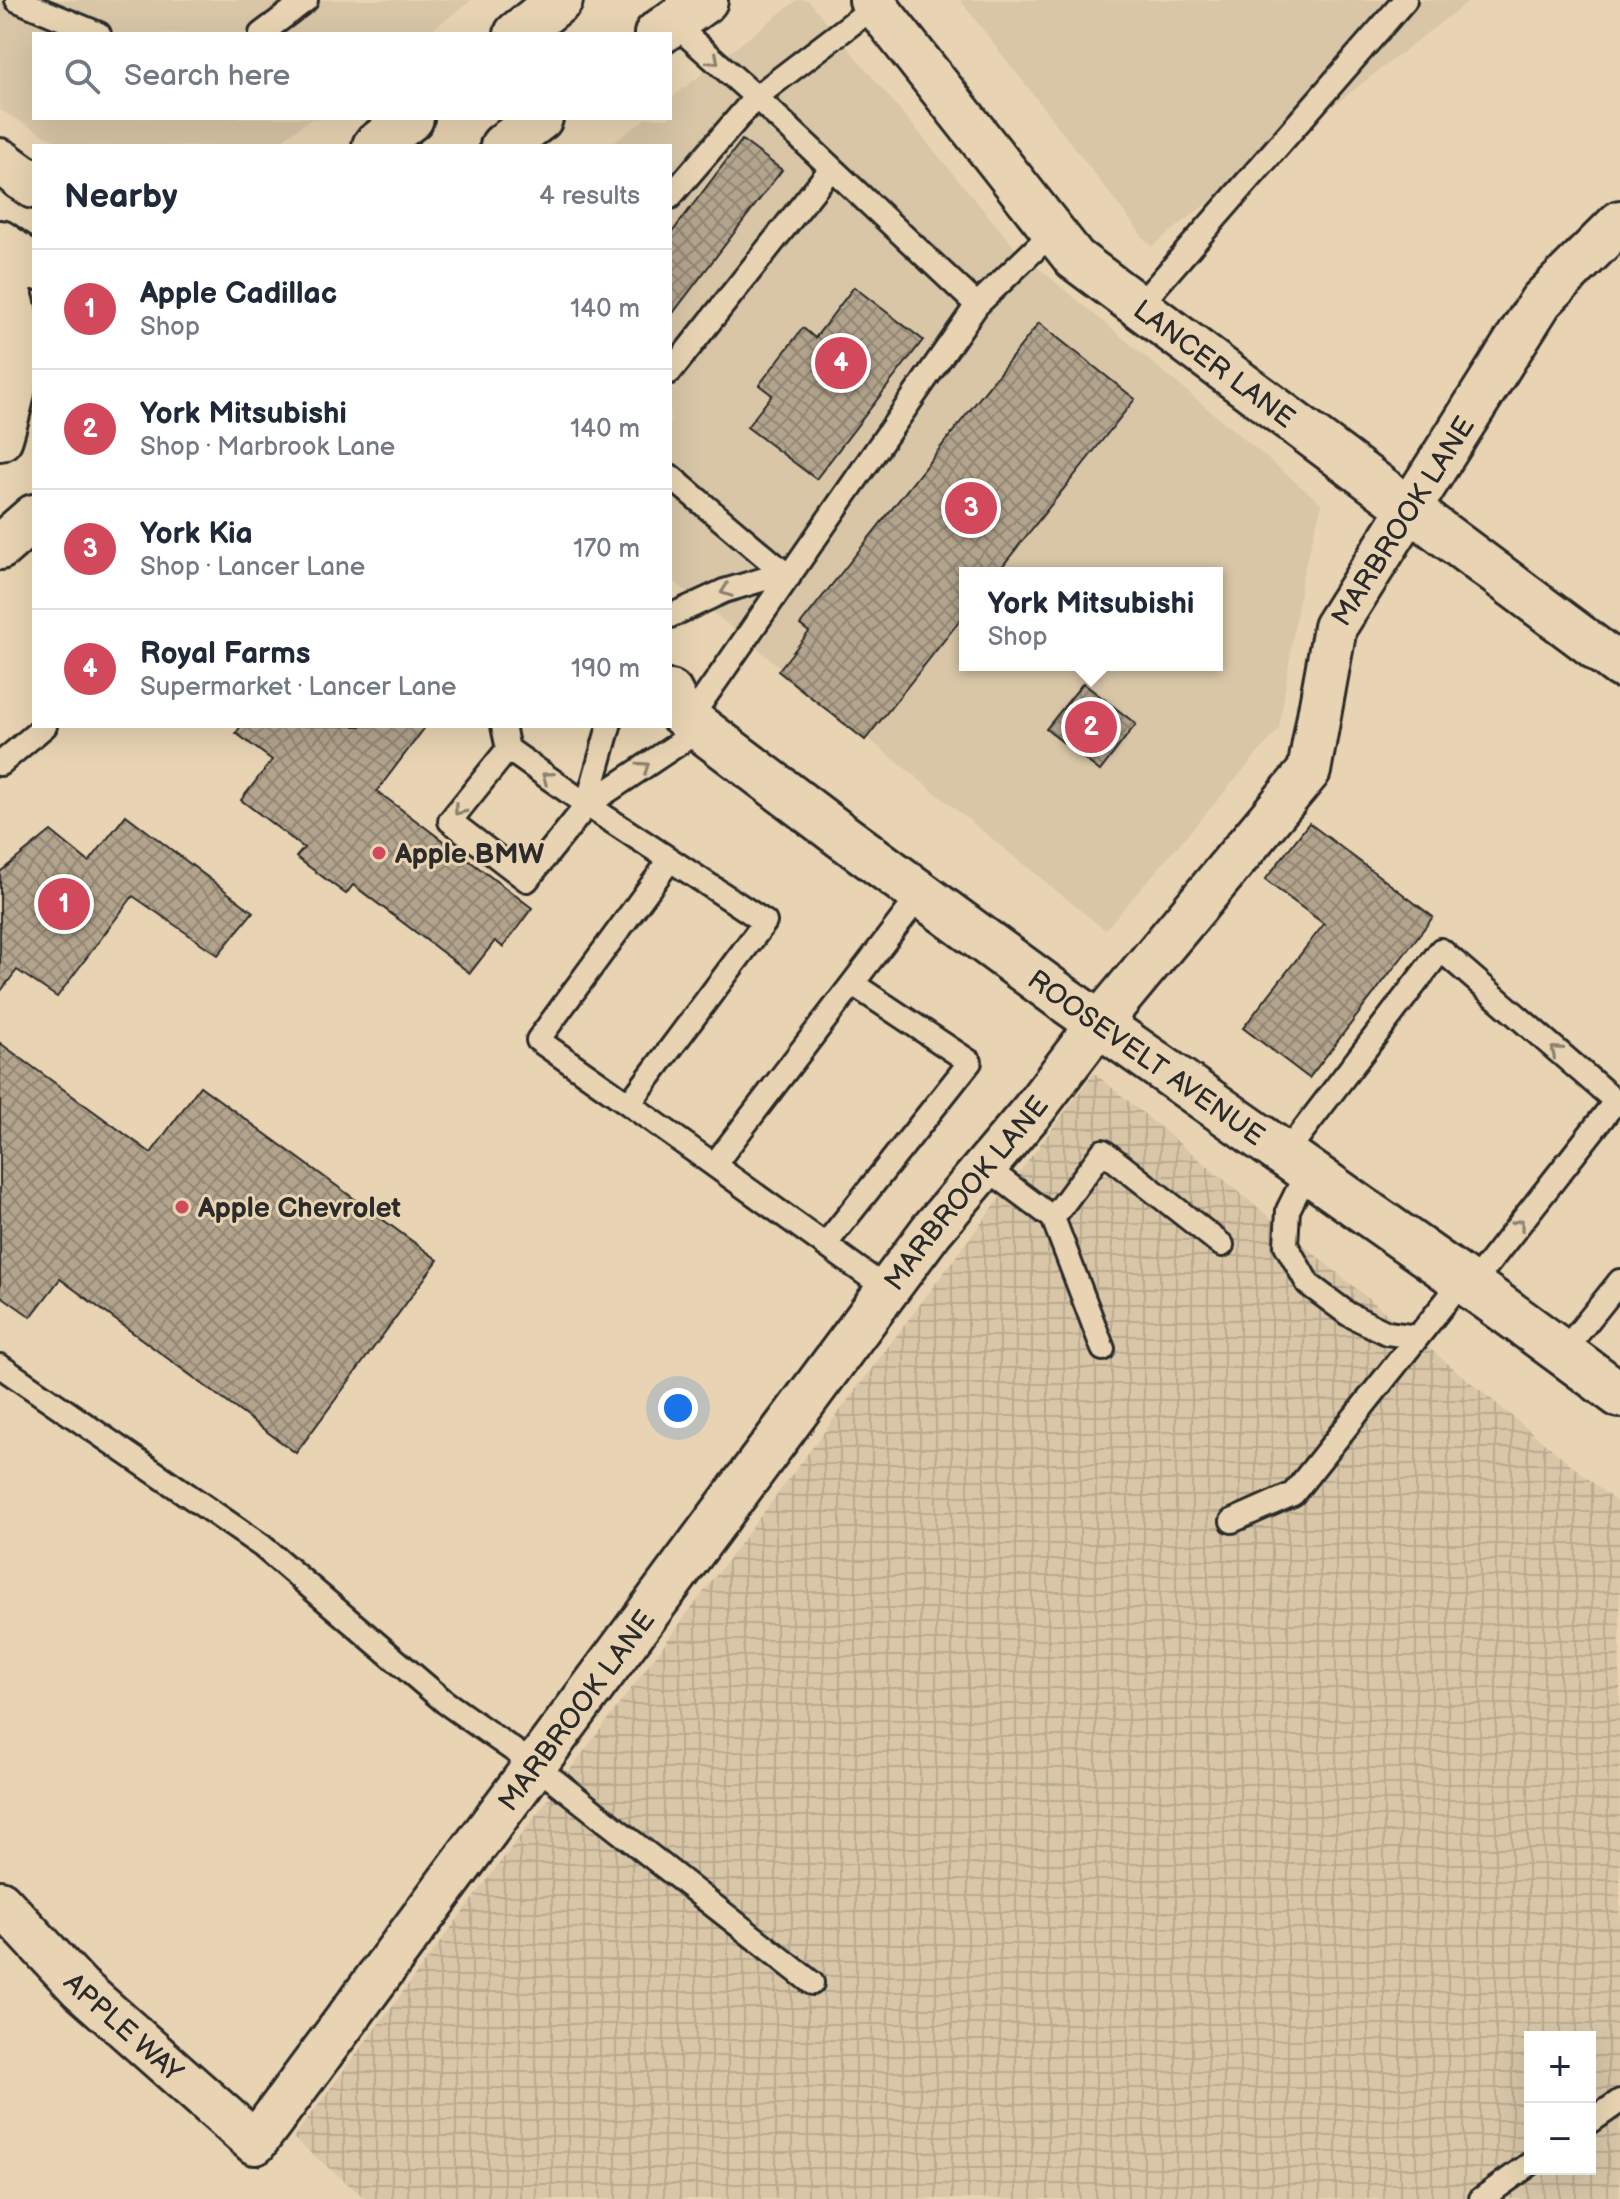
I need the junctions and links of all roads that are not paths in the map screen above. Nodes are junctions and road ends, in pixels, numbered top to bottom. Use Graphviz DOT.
graph roads {
  1 [pos="17,0"];
  2 [pos="306,0"];
  3 [pos="560,0"];
  4 [pos="1405,0"];
  5 [pos="873,3"];
  6 [pos="678,19"];
  7 [pos="94,32"];
  8 [pos="264,32"];
  9 [pos="520,32"];
  10 [pos="756,97"];
  11 [pos="408,120"];
  12 [pos="537,120"];
  13 [pos="378,144"];
  14 [pos="506,144"];
  15 [pos="830,170"];
  16 [pos="672,195"];
  17 [pos="1620,222"];
  18 [pos="1053,232"];
  19 [pos="0,243"];
  20 [pos="32,266"];
  21 [pos="0,271"];
  22 [pos="977,305"];
  23 [pos="1139,306"];
  24 [pos="672,369"];
  25 [pos="32,421"];
  26 [pos="0,438"];
  27 [pos="0,446"];
  28 [pos="672,478"];
  29 [pos="1409,508"];
  30 [pos="32,519"];
  31 [pos="0,547"];
  32 [pos="787,575"];
  33 [pos="672,615"];
  34 [pos="1620,666"];
  35 [pos="682,713"];
  36 [pos="43,728"];
  37 [pos="503,728"];
  38 [pos="608,728"];
  39 [pos="667,728"];
  40 [pos="508,749"];
  41 [pos="0,764"];
  42 [pos="587,805"];
  43 [pos="670,860"];
  44 [pos="921,894"];
  45 [pos="853,984"];
  46 [pos="1100,1022"];
  47 [pos="629,1104"];
  48 [pos="1618,1104"];
  49 [pos="1297,1162"];
  50 [pos="714,1165"];
  51 [pos="985,1167"];
  52 [pos="1053,1218"];
  53 [pos="825,1245"];
  54 [pos="1222,1245"];
  55 [pos="1620,1281"];
  56 [pos="1467,1283"];
  57 [pos="888,1290"];
  58 [pos="1417,1337"];
  59 [pos="1103,1349"];
  60 [pos="1563,1352"];
  61 [pos="0,1366"];
  62 [pos="1620,1395"];
  63 [pos="1232,1521"];
  64 [pos="536,1766"];
  65 [pos="0,1902"];
  66 [pos="812,1983"];
  67 [pos="1620,2101"];
  68 [pos="1596,2118"];
  69 [pos="255,2143"];
  70 [pos="1524,2168"];
  71 [pos="1481,2199"];
  1 -- 7 [label="lane"];
  2 -- 8 [label="lane"];
  3 -- 9 [label="main road"];
  4 -- 23 [label="lane"];
  5 -- 10 [label="lane"];
  5 -- 18 [label="street, LANCER LANE"];
  6 -- 10 [label="lane, one-way"];
  10 -- 15 [label="lane"];
  10 -- 16 [label="lane"];
  11 -- 13 [label="main road"];
  12 -- 14 [label="main road"];
  15 -- 22 [label="lane"];
  15 -- 24 [label="lane"];
  17 -- 29 [label="street, MARBROOK LANE"];
  18 -- 22 [label="lane"];
  18 -- 23 [label="street, LANCER LANE"];
  19 -- 20 [label="main road"];
  21 -- 26 [label="main road"];
  22 -- 32 [label="lane"];
  23 -- 29 [label="street, LANCER LANE"];
  25 -- 27 [label="main road"];
  28 -- 32 [label="lane"];
  29 -- 34 [label="street, LANCER LANE"];
  29 -- 46 [label="street, MARBROOK LANE"];
  30 -- 31 [label="main road"];
  32 -- 33 [label="lane, one-way"];
  32 -- 35 [label="lane"];
  35 -- 44 [label="main road, ROOSEVELT AVENUE"];
  36 -- 41 [label="lane"];
  37 -- 40 [label="lane"];
  38 -- 42 [label="lane"];
  42 -- 39 [label="lane, one-way"];
  42 -- 40 [label="lane, one-way"];
  40 -- 42 [label="lane, one-way"];
  42 -- 43 [label="lane"];
  43 -- 47 [label="lane"];
  43 -- 47 [label="lane"];
  44 -- 45 [label="lane"];
  44 -- 46 [label="main road, ROOSEVELT AVENUE"];
  45 -- 50 [label="lane"];
  45 -- 53 [label="lane"];
  46 -- 49 [label="main road, ROOSEVELT AVENUE"];
  46 -- 51 [label="street, MARBROOK LANE"];
  47 -- 50 [label="lane"];
  48 -- 49 [label="lane, one-way"];
  56 -- 48 [label="lane, one-way"];
  49 -- 56 [label="main road, ROOSEVELT AVENUE"];
  49 -- 58 [label="lane"];
  50 -- 53 [label="lane"];
  51 -- 52 [label="lane"];
  51 -- 57 [label="street, MARBROOK LANE"];
  52 -- 54 [label="lane"];
  52 -- 59 [label="lane"];
  53 -- 57 [label="lane"];
  55 -- 60 [label="lane"];
  56 -- 58 [label="lane"];
  56 -- 60 [label="main road, ROOSEVELT AVENUE"];
  57 -- 64 [label="street, MARBROOK LANE"];
  58 -- 63 [label="lane"];
  60 -- 62 [label="main road, ROOSEVELT AVENUE"];
  61 -- 64 [label="lane"];
  64 -- 66 [label="lane"];
  64 -- 69 [label="street, MARBROOK LANE"];
  65 -- 69 [label="street, APPLE WAY"];
  67 -- 68 [label="lane"];
  70 -- 71 [label="lane"];
}
